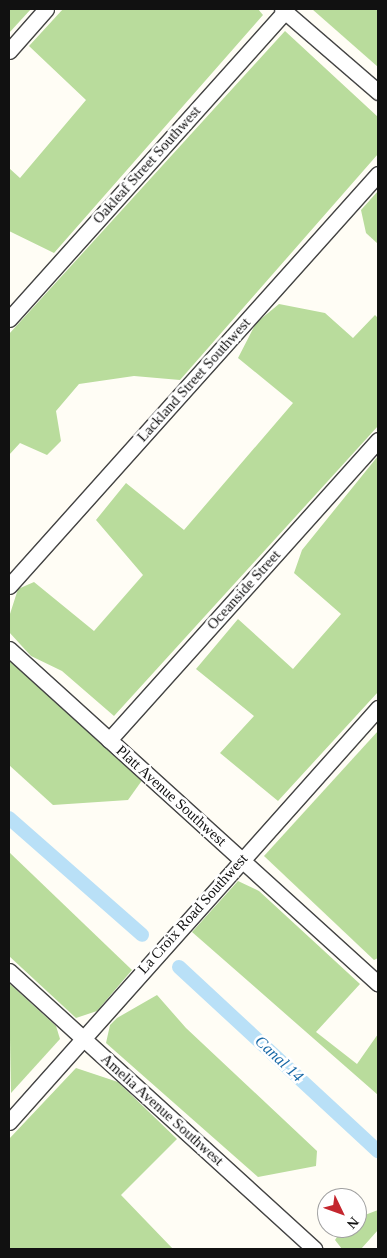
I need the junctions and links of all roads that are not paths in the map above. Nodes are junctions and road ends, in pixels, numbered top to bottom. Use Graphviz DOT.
graph roads {
  1 [pos="46,9"];
  2 [pos="284,10"];
  3 [pos="9,50"];
  4 [pos="378,92"];
  5 [pos="378,174"];
  6 [pos="9,320"];
  7 [pos="378,440"];
  8 [pos="9,586"];
  9 [pos="9,649"];
  10 [pos="378,708"];
  11 [pos="109,740"];
  12 [pos="241,860"];
  13 [pos="9,972"];
  14 [pos="377,980"];
  15 [pos="83,1038"];
  16 [pos="9,1122"];
  17 [pos="315,1249"];
  1 -- 3 [label="street"];
  2 -- 4 [label="street"];
  2 -- 6 [label="street, Oakleaf Street Southwest"];
  5 -- 8 [label="street, Lackland Street Southwest"];
  7 -- 11 [label="street, Oceanside Street"];
  9 -- 11 [label="street, Platt Avenue Southwest"];
  10 -- 12 [label="street, La Croix Road Southwest"];
  11 -- 12 [label="street, Platt Avenue Southwest"];
  12 -- 14 [label="street, Platt Avenue Southwest"];
  12 -- 15 [label="street, La Croix Road Southwest"];
  13 -- 15 [label="street, Amelia Avenue Southwest"];
  15 -- 16 [label="street, La Croix Road Southwest"];
  15 -- 17 [label="street, Amelia Avenue Southwest"];
}
